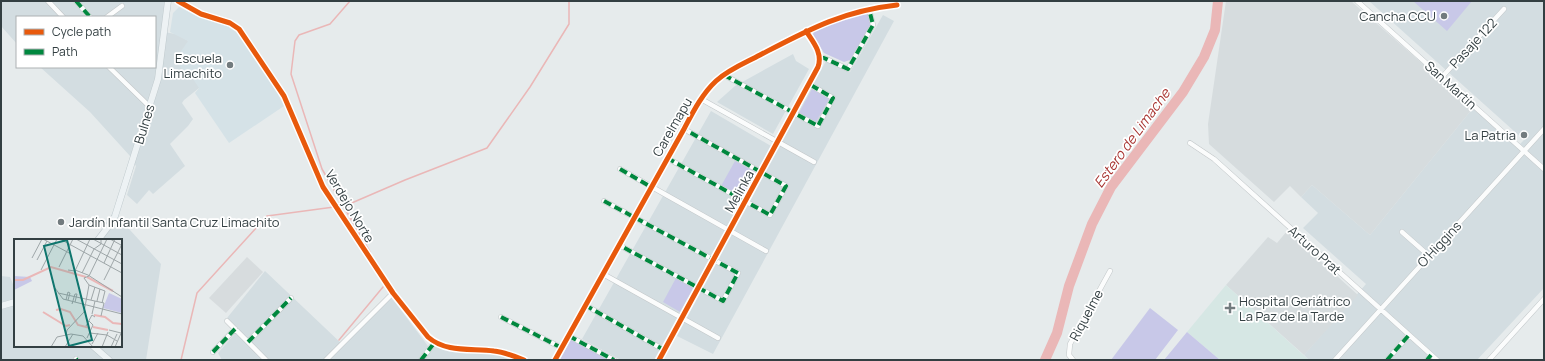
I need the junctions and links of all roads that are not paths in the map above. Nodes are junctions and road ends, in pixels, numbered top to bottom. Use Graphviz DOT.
graph roads {
  1 [pos="48,1"];
  2 [pos="76,1"];
  3 [pos="168,1"];
  4 [pos="178,1"];
  5 [pos="1357,1"];
  6 [pos="897,5"];
  7 [pos="122,6"];
  8 [pos="869,9"];
  9 [pos="1504,9"];
  10 [pos="62,16"];
  11 [pos="89,16"];
  12 [pos="108,16"];
  13 [pos="806,31"];
  14 [pos="820,58"];
  15 [pos="110,68"];
  16 [pos="724,74"];
  17 [pos="1442,77"];
  18 [pos="809,84"];
  19 [pos="701,99"];
  20 [pos="150,106"];
  21 [pos="794,113"];
  22 [pos="684,129"];
  23 [pos="1544,129"];
  24 [pos="778,142"];
  25 [pos="1190,143"];
  26 [pos="1524,151"];
  27 [pos="667,158"];
  28 [pos="814,162"];
  29 [pos="620,169"];
  30 [pos="1544,169"];
  31 [pos="761,172"];
  32 [pos="651,187"];
  33 [pos="604,201"];
  34 [pos="745,201"];
  35 [pos="634,217"];
  36 [pos="729,231"];
  37 [pos="1402,232"];
  38 [pos="99,239"];
  39 [pos="619,245"];
  40 [pos="766,251"];
  41 [pos="1428,256"];
  42 [pos="713,260"];
  43 [pos="1110,271"];
  44 [pos="602,274"];
  45 [pos="698,288"];
  46 [pos="393,293"];
  47 [pos="291,298"];
  48 [pos="1544,299"];
  49 [pos="14,302"];
  50 [pos="1,306"];
  51 [pos="585,306"];
  52 [pos="1380,309"];
  53 [pos="501,317"];
  54 [pos="682,318"];
  55 [pos="227,321"];
  56 [pos="235,328"];
  57 [pos="1409,335"];
  58 [pos="569,336"];
  59 [pos="718,338"];
  60 [pos="248,342"];
  61 [pos="435,342"];
  62 [pos="94,347"];
  63 [pos="562,348"];
  64 [pos="664,350"];
  65 [pos="213,352"];
  66 [pos="1431,355"];
  67 [pos="109,360"];
  68 [pos="266,360"];
  69 [pos="326,360"];
  70 [pos="421,360"];
  71 [pos="524,360"];
  72 [pos="555,360"];
  73 [pos="614,360"];
  74 [pos="658,360"];
  75 [pos="1073,360"];
  76 [pos="1334,360"];
  77 [pos="1387,360"];
  78 [pos="1427,360"];
  79 [pos="1437,360"];
  80 [pos="1488,360"];
  1 -- 10 [label="street"];
  2 -- 11 [label="street"];
  3 -- 20 [label="street, Bulnes"];
  4 -- 46 [label="street, Verdejo Norte"];
  5 -- 17 [label="street, San Martín"];
  6 -- 8 [label="street, Carelmapu"];
  7 -- 12 [label="street"];
  8 -- 13 [label="street, Carelmapu"];
  8 -- 14 [label="street"];
  9 -- 17 [label="street, Pasaje 122"];
  13 -- 14 [label="street"];
  13 -- 16 [label="street, Carelmapu"];
  14 -- 18 [label="street, Melinka"];
  15 -- 20 [label="street"];
  16 -- 19 [label="street, Carelmapu"];
  16 -- 21 [label="street"];
  17 -- 26 [label="street, San Martín"];
  18 -- 21 [label="street, Melinka"];
  18 -- 21 [label="street"];
  19 -- 22 [label="street, Carelmapu"];
  19 -- 24 [label="street"];
  20 -- 38 [label="street, Bulnes"];
  21 -- 24 [label="street, Melinka"];
  22 -- 27 [label="street, Carelmapu"];
  22 -- 31 [label="street"];
  23 -- 26 [label="street, O'Higgins"];
  24 -- 28 [label="street"];
  24 -- 31 [label="street, Melinka"];
  25 -- 52 [label="street, Arturo Prat"];
  26 -- 30 [label="street, San Martín"];
  26 -- 41 [label="street, O'Higgins"];
  27 -- 32 [label="street, Carelmapu"];
  27 -- 34 [label="street"];
  29 -- 32 [label="street"];
  31 -- 34 [label="street, Melinka"];
  31 -- 34 [label="street"];
  32 -- 35 [label="street, Carelmapu"];
  32 -- 36 [label="street"];
  33 -- 35 [label="street"];
  34 -- 36 [label="street, Melinka"];
  35 -- 39 [label="street, Carelmapu"];
  35 -- 42 [label="street"];
  36 -- 40 [label="street"];
  36 -- 42 [label="street, Melinka"];
  37 -- 41 [label="street"];
  39 -- 44 [label="street, Carelmapu"];
  39 -- 45 [label="street"];
  41 -- 52 [label="street, O'Higgins"];
  42 -- 45 [label="street, Melinka"];
  42 -- 45 [label="street"];
  43 -- 75 [label="street, Riquelme"];
  44 -- 51 [label="street, Carelmapu"];
  44 -- 54 [label="street"];
  45 -- 54 [label="street, Melinka"];
  46 -- 61 [label="street, Verdejo Norte"];
  46 -- 69 [label="street"];
  47 -- 60 [label="street"];
  48 -- 80 [label="street"];
  49 -- 50 [label="street"];
  51 -- 58 [label="street, Carelmapu"];
  51 -- 64 [label="street"];
  52 -- 57 [label="street, Arturo Prat"];
  52 -- 76 [label="street, O'Higgins"];
  53 -- 63 [label="street"];
  54 -- 59 [label="street"];
  54 -- 64 [label="street, Melinka"];
  55 -- 56 [label="street"];
  56 -- 60 [label="street"];
  56 -- 65 [label="street"];
  57 -- 66 [label="street, Arturo Prat"];
  57 -- 77 [label="street"];
  58 -- 63 [label="street, Carelmapu"];
  58 -- 73 [label="street"];
  60 -- 68 [label="street"];
  61 -- 70 [label="street"];
  61 -- 71 [label="street, Verdejo Norte"];
  62 -- 67 [label="street"];
  63 -- 72 [label="street, Carelmapu"];
  64 -- 74 [label="street, Melinka"];
  66 -- 78 [label="street"];
  66 -- 79 [label="street, Arturo Prat"];
}
